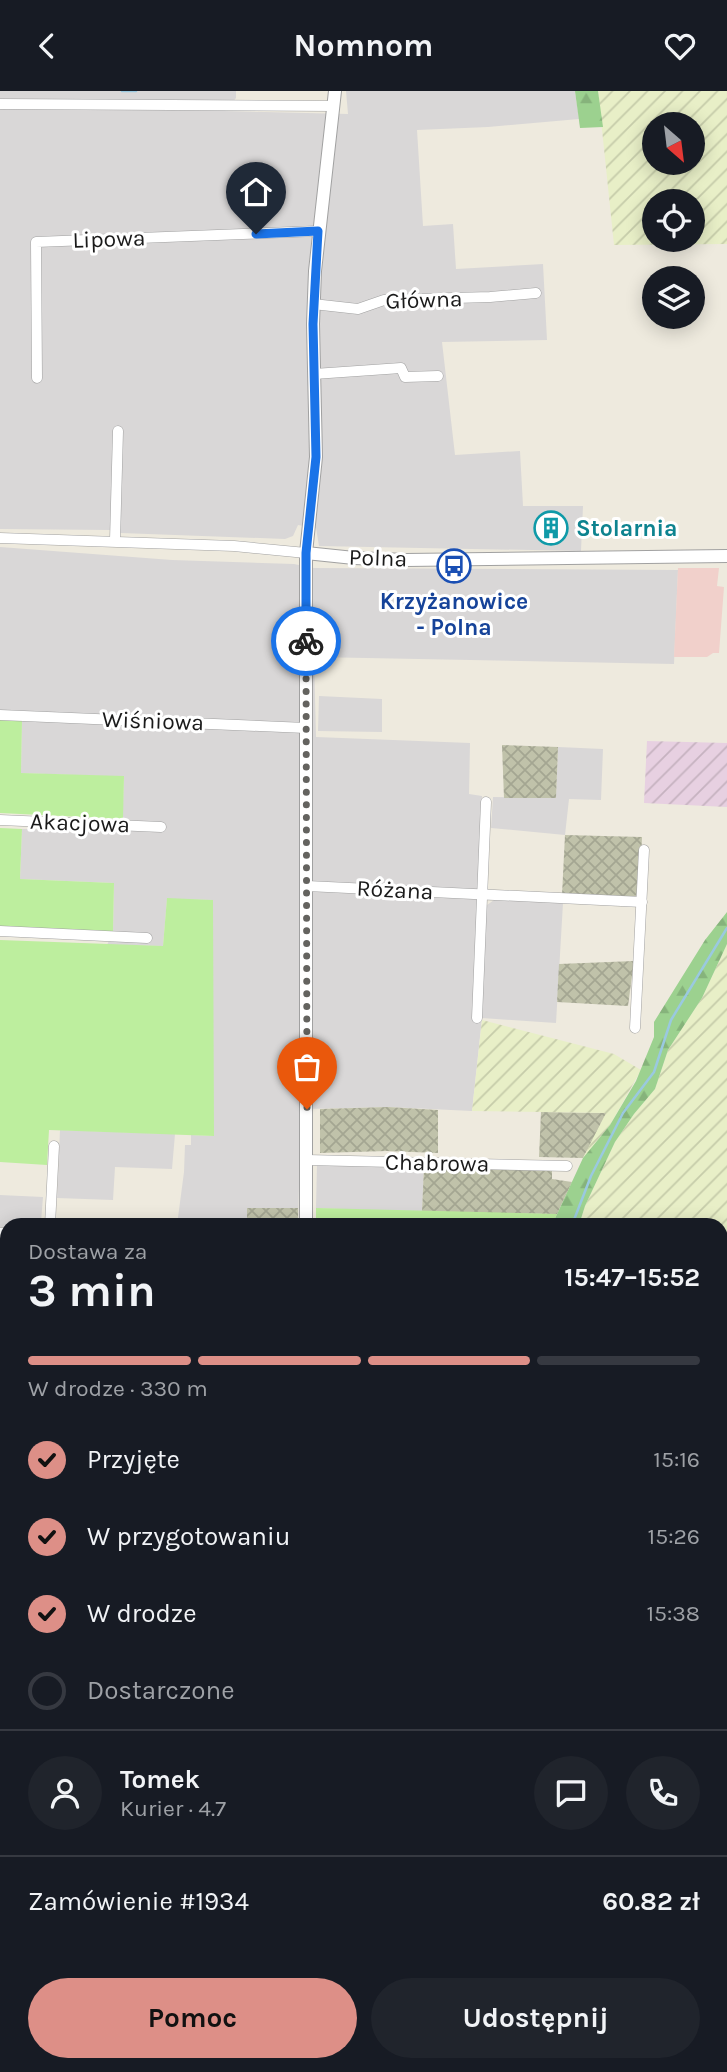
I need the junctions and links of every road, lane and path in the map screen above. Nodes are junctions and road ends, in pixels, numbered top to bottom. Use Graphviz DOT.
graph roads {
  1 [pos="335,91"];
  2 [pos="0,104"];
  3 [pos="334,106"];
  4 [pos="318,231"];
  5 [pos="536,293"];
  6 [pos="313,304"];
  7 [pos="314,374"];
  8 [pos="438,376"];
  9 [pos="37,378"];
  10 [pos="118,431"];
  11 [pos="0,538"];
  12 [pos="114,540"];
  13 [pos="306,553"];
  14 [pos="727,556"];
  15 [pos="0,715"];
  16 [pos="306,728"];
  17 [pos="486,801"];
  18 [pos="0,820"];
  19 [pos="161,827"];
  20 [pos="645,850"];
  21 [pos="307,885"];
  22 [pos="482,895"];
  23 [pos="642,902"];
  24 [pos="0,931"];
  25 [pos="147,938"];
  26 [pos="477,1018"];
  27 [pos="635,1028"];
  28 [pos="54,1146"];
  29 [pos="307,1160"];
  30 [pos="567,1165"];
  31 [pos="50,1218"];
  32 [pos="306,1218"];
  1 -- 3 [label="street"];
  2 -- 3 [label="street"];
  3 -- 4 [label="street"];
  4 -- 6 [label="street"];
  4 -- 9 [label="street, Lipowa"];
  5 -- 6 [label="street, Główna"];
  6 -- 7 [label="street"];
  7 -- 8 [label="street"];
  7 -- 13 [label="street"];
  10 -- 12 [label="street"];
  11 -- 12 [label="street, Polna"];
  12 -- 13 [label="street, Polna"];
  13 -- 14 [label="street, Polna"];
  13 -- 16 [label="street"];
  15 -- 16 [label="street, Wiśniowa"];
  16 -- 21 [label="street"];
  17 -- 22 [label="street"];
  18 -- 19 [label="street, Akacjowa"];
  20 -- 23 [label="street"];
  21 -- 22 [label="street, Różana"];
  21 -- 29 [label="street"];
  22 -- 23 [label="street, Różana"];
  22 -- 26 [label="street"];
  23 -- 27 [label="street"];
  24 -- 25 [label="street"];
  28 -- 31 [label="street"];
  29 -- 30 [label="street, Chabrowa"];
  29 -- 32 [label="street"];
}
